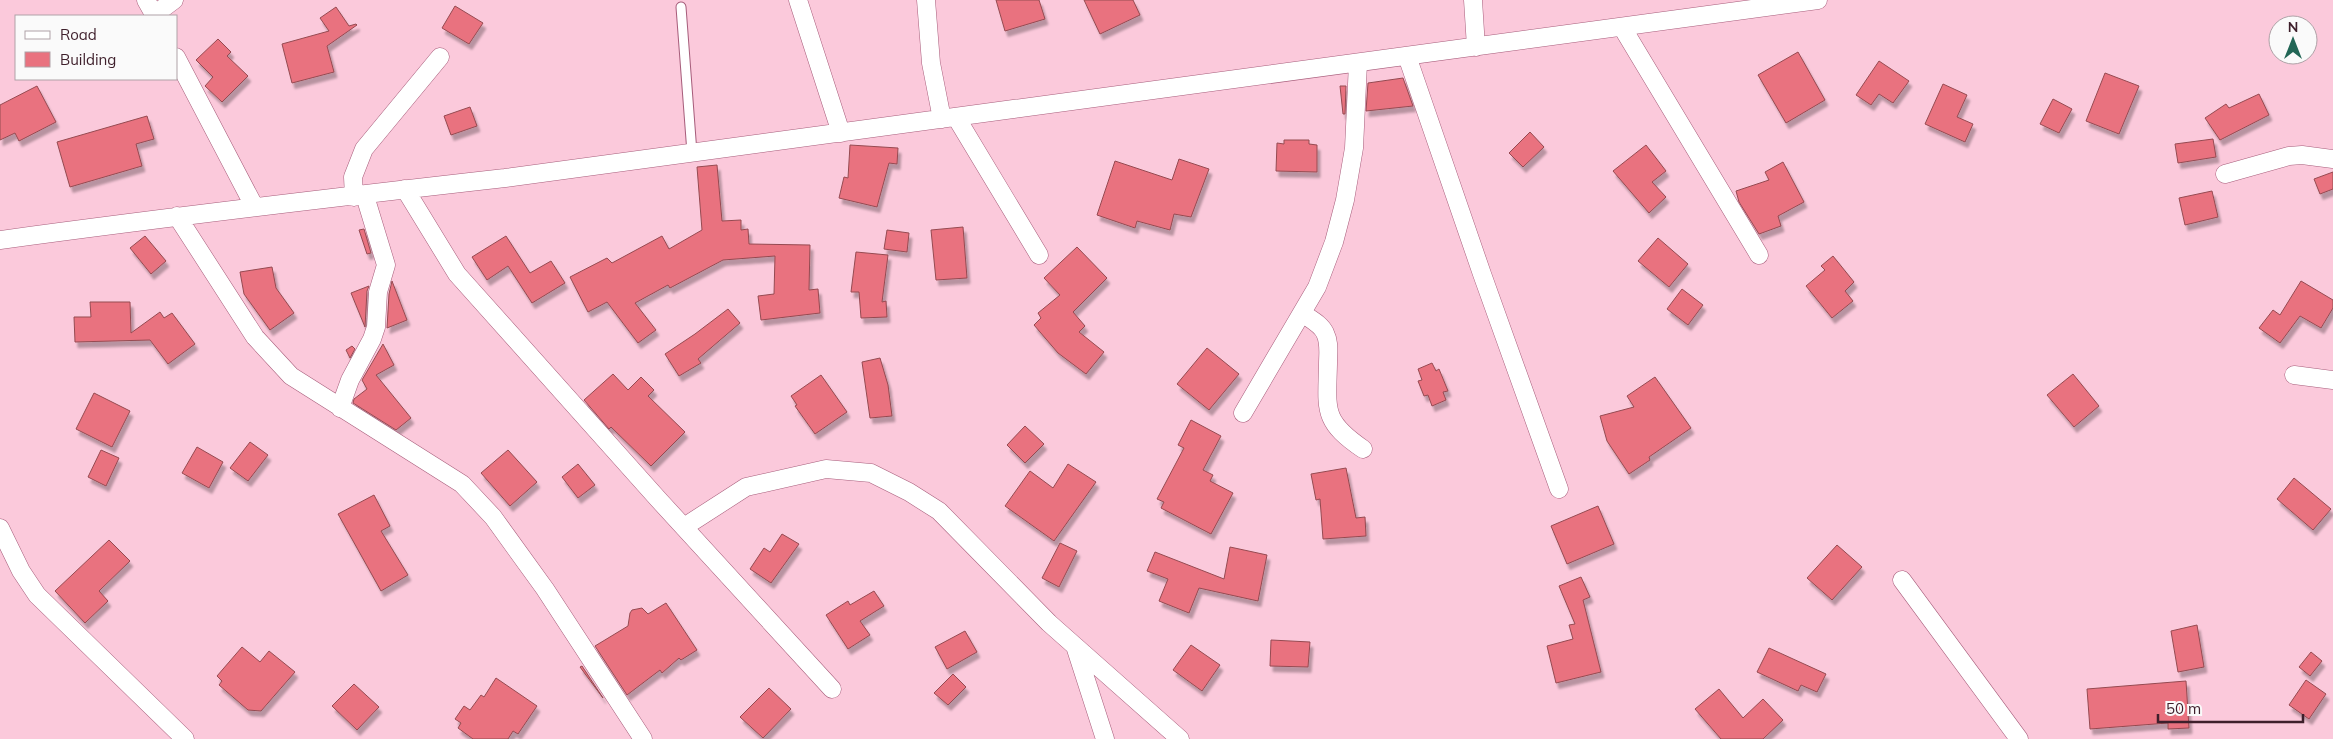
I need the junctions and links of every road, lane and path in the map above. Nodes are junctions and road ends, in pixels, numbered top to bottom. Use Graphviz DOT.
graph roads {
  1 [pos="174,0"];
  2 [pos="798,0"];
  3 [pos="926,0"];
  4 [pos="1473,0"];
  5 [pos="1818,0"];
  6 [pos="681,7"];
  7 [pos="152,10"];
  8 [pos="1622,27"];
  9 [pos="1476,46"];
  10 [pos="1407,56"];
  11 [pos="440,57"];
  12 [pos="178,61"];
  13 [pos="1358,63"];
  14 [pos="949,118"];
  15 [pos="841,133"];
  16 [pos="692,153"];
  17 [pos="2333,160"];
  18 [pos="2225,174"];
  19 [pos="405,189"];
  20 [pos="360,196"];
  21 [pos="254,206"];
  22 [pos="177,216"];
  23 [pos="0,240"];
  24 [pos="1039,255"];
  25 [pos="1759,255"];
  26 [pos="1302,313"];
  27 [pos="2294,375"];
  28 [pos="2333,380"];
  29 [pos="340,408"];
  30 [pos="1242,413"];
  31 [pos="1363,449"];
  32 [pos="1559,489"];
  33 [pos="684,527"];
  34 [pos="0,528"];
  35 [pos="1902,580"];
  36 [pos="1075,646"];
  37 [pos="832,689"];
  38 [pos="185,739"];
  39 [pos="643,739"];
  40 [pos="1105,739"];
  41 [pos="1180,739"];
  42 [pos="2019,739"];
  1 -- 7 [label="street"];
  2 -- 15 [label="street"];
  3 -- 14 [label="street"];
  4 -- 9 [label="street"];
  5 -- 8 [label="street"];
  6 -- 16 [label="lane"];
  8 -- 9 [label="street"];
  8 -- 25 [label="street"];
  9 -- 10 [label="street"];
  10 -- 13 [label="street"];
  10 -- 32 [label="street"];
  11 -- 20 [label="street"];
  12 -- 21 [label="street"];
  13 -- 14 [label="street"];
  13 -- 26 [label="street"];
  14 -- 15 [label="street"];
  14 -- 24 [label="street"];
  15 -- 16 [label="street"];
  16 -- 19 [label="street"];
  17 -- 18 [label="street"];
  19 -- 20 [label="street"];
  19 -- 33 [label="street"];
  20 -- 21 [label="street"];
  20 -- 29 [label="street"];
  21 -- 22 [label="street"];
  22 -- 23 [label="street"];
  22 -- 29 [label="street"];
  26 -- 30 [label="street"];
  26 -- 31 [label="street"];
  27 -- 28 [label="street"];
  29 -- 39 [label="street"];
  33 -- 36 [label="street"];
  33 -- 37 [label="street"];
  34 -- 38 [label="street"];
  35 -- 42 [label="street"];
  36 -- 40 [label="street"];
  36 -- 41 [label="street"];
}
